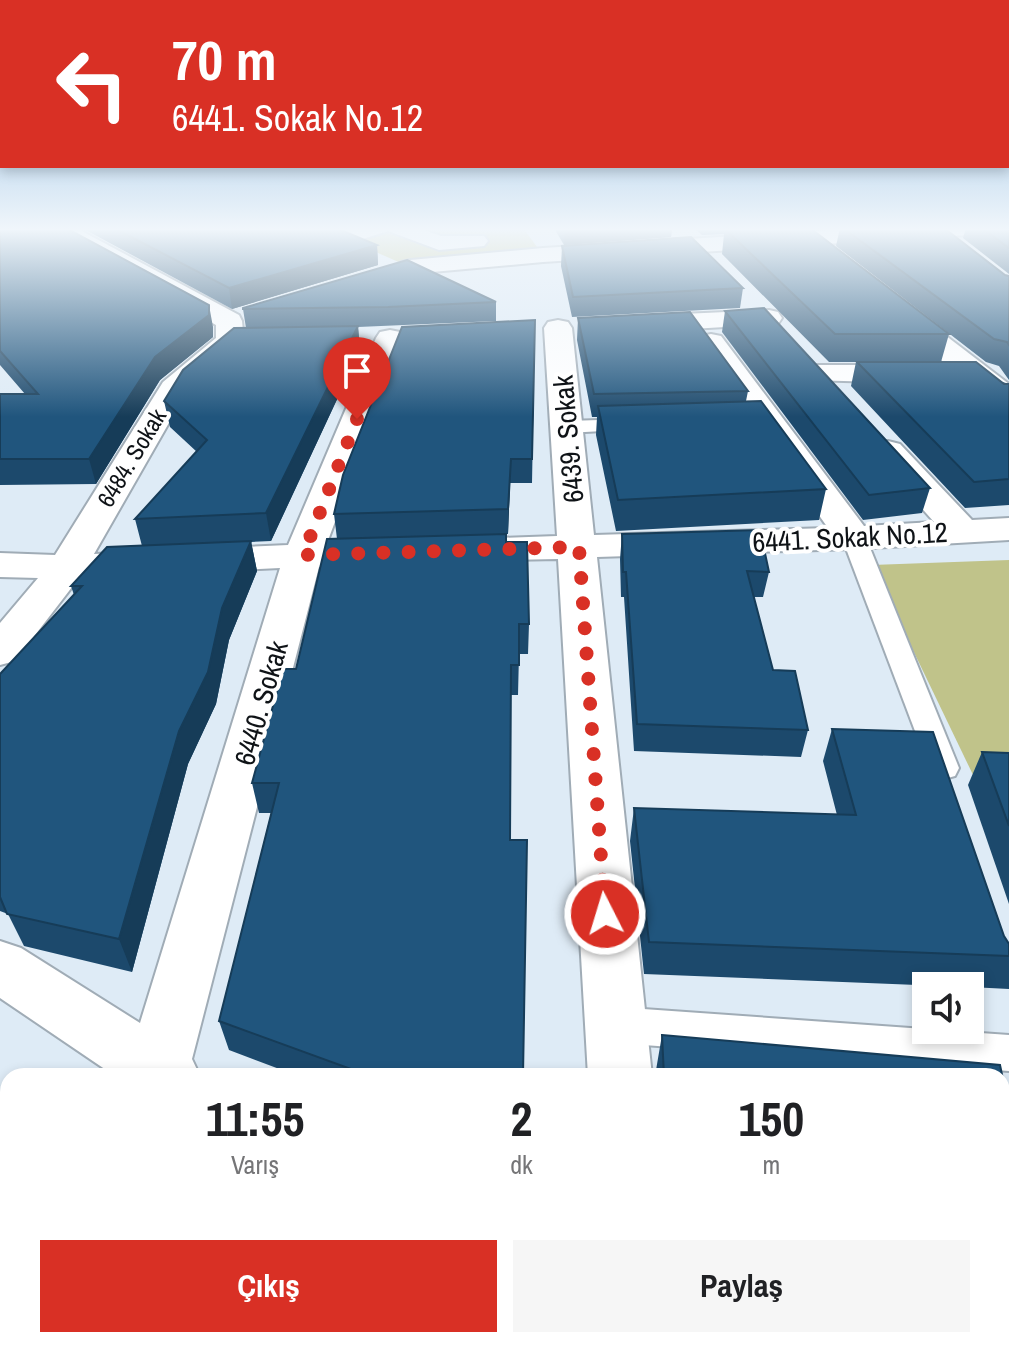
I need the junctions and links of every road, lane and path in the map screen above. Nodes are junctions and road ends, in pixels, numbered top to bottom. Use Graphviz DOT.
graph roads {
  1 [pos="166,291"];
  2 [pos="741,291"];
  3 [pos="880,297"];
  4 [pos="259,312"];
  5 [pos="769,318"];
  6 [pos="696,321"];
  7 [pos="619,325"];
  8 [pos="558,328"];
  9 [pos="239,334"];
  10 [pos="391,337"];
  11 [pos="818,374"];
  12 [pos="978,374"];
  13 [pos="1009,374"];
  14 [pos="838,397"];
  15 [pos="1009,399"];
  16 [pos="660,424"];
  17 [pos="567,427"];
  18 [pos="869,430"];
  19 [pos="1009,529"];
  20 [pos="962,531"];
  21 [pos="854,538"];
  22 [pos="579,547"];
  23 [pos="303,555"];
  24 [pos="0,565"];
  25 [pos="67,567"];
  26 [pos="0,651"];
  27 [pos="952,794"];
  28 [pos="0,966"];
  29 [pos="615,1025"];
  30 [pos="1009,1053"];
  31 [pos="151,1068"];
  32 [pos="162,1068"];
  33 [pos="619,1068"];
  1 -- 9 [label="street"];
  2 -- 5 [label="street"];
  3 -- 12 [label="street"];
  4 -- 9 [label="street, 6484. Sokak"];
  5 -- 6 [label="street"];
  5 -- 11 [label="street"];
  6 -- 7 [label="street"];
  6 -- 21 [label="street"];
  8 -- 17 [label="street, 6439. Sokak"];
  9 -- 25 [label="street, 6484. Sokak"];
  10 -- 23 [label="street, 6440. Sokak"];
  11 -- 12 [label="street"];
  11 -- 14 [label="street"];
  12 -- 13 [label="street"];
  12 -- 15 [label="street"];
  16 -- 17 [label="lane"];
  17 -- 22 [label="street, 6439. Sokak"];
  18 -- 20 [label="street"];
  19 -- 20 [label="street, 6441. Sokak No.12"];
  20 -- 21 [label="street, 6441. Sokak No.12"];
  21 -- 22 [label="street, 6441. Sokak No.12"];
  21 -- 27 [label="lane"];
  22 -- 23 [label="street, 6441. Sokak No.12"];
  22 -- 29 [label="street, 6439. Sokak"];
  23 -- 25 [label="street, 6441. Sokak No.12"];
  23 -- 32 [label="street, 6440. Sokak"];
  24 -- 25 [label="street, 6441. Sokak No.12"];
  25 -- 26 [label="street, 6484. Sokak"];
  28 -- 31 [label="street"];
  29 -- 30 [label="lane"];
  29 -- 33 [label="street, 6439. Sokak"];
}
